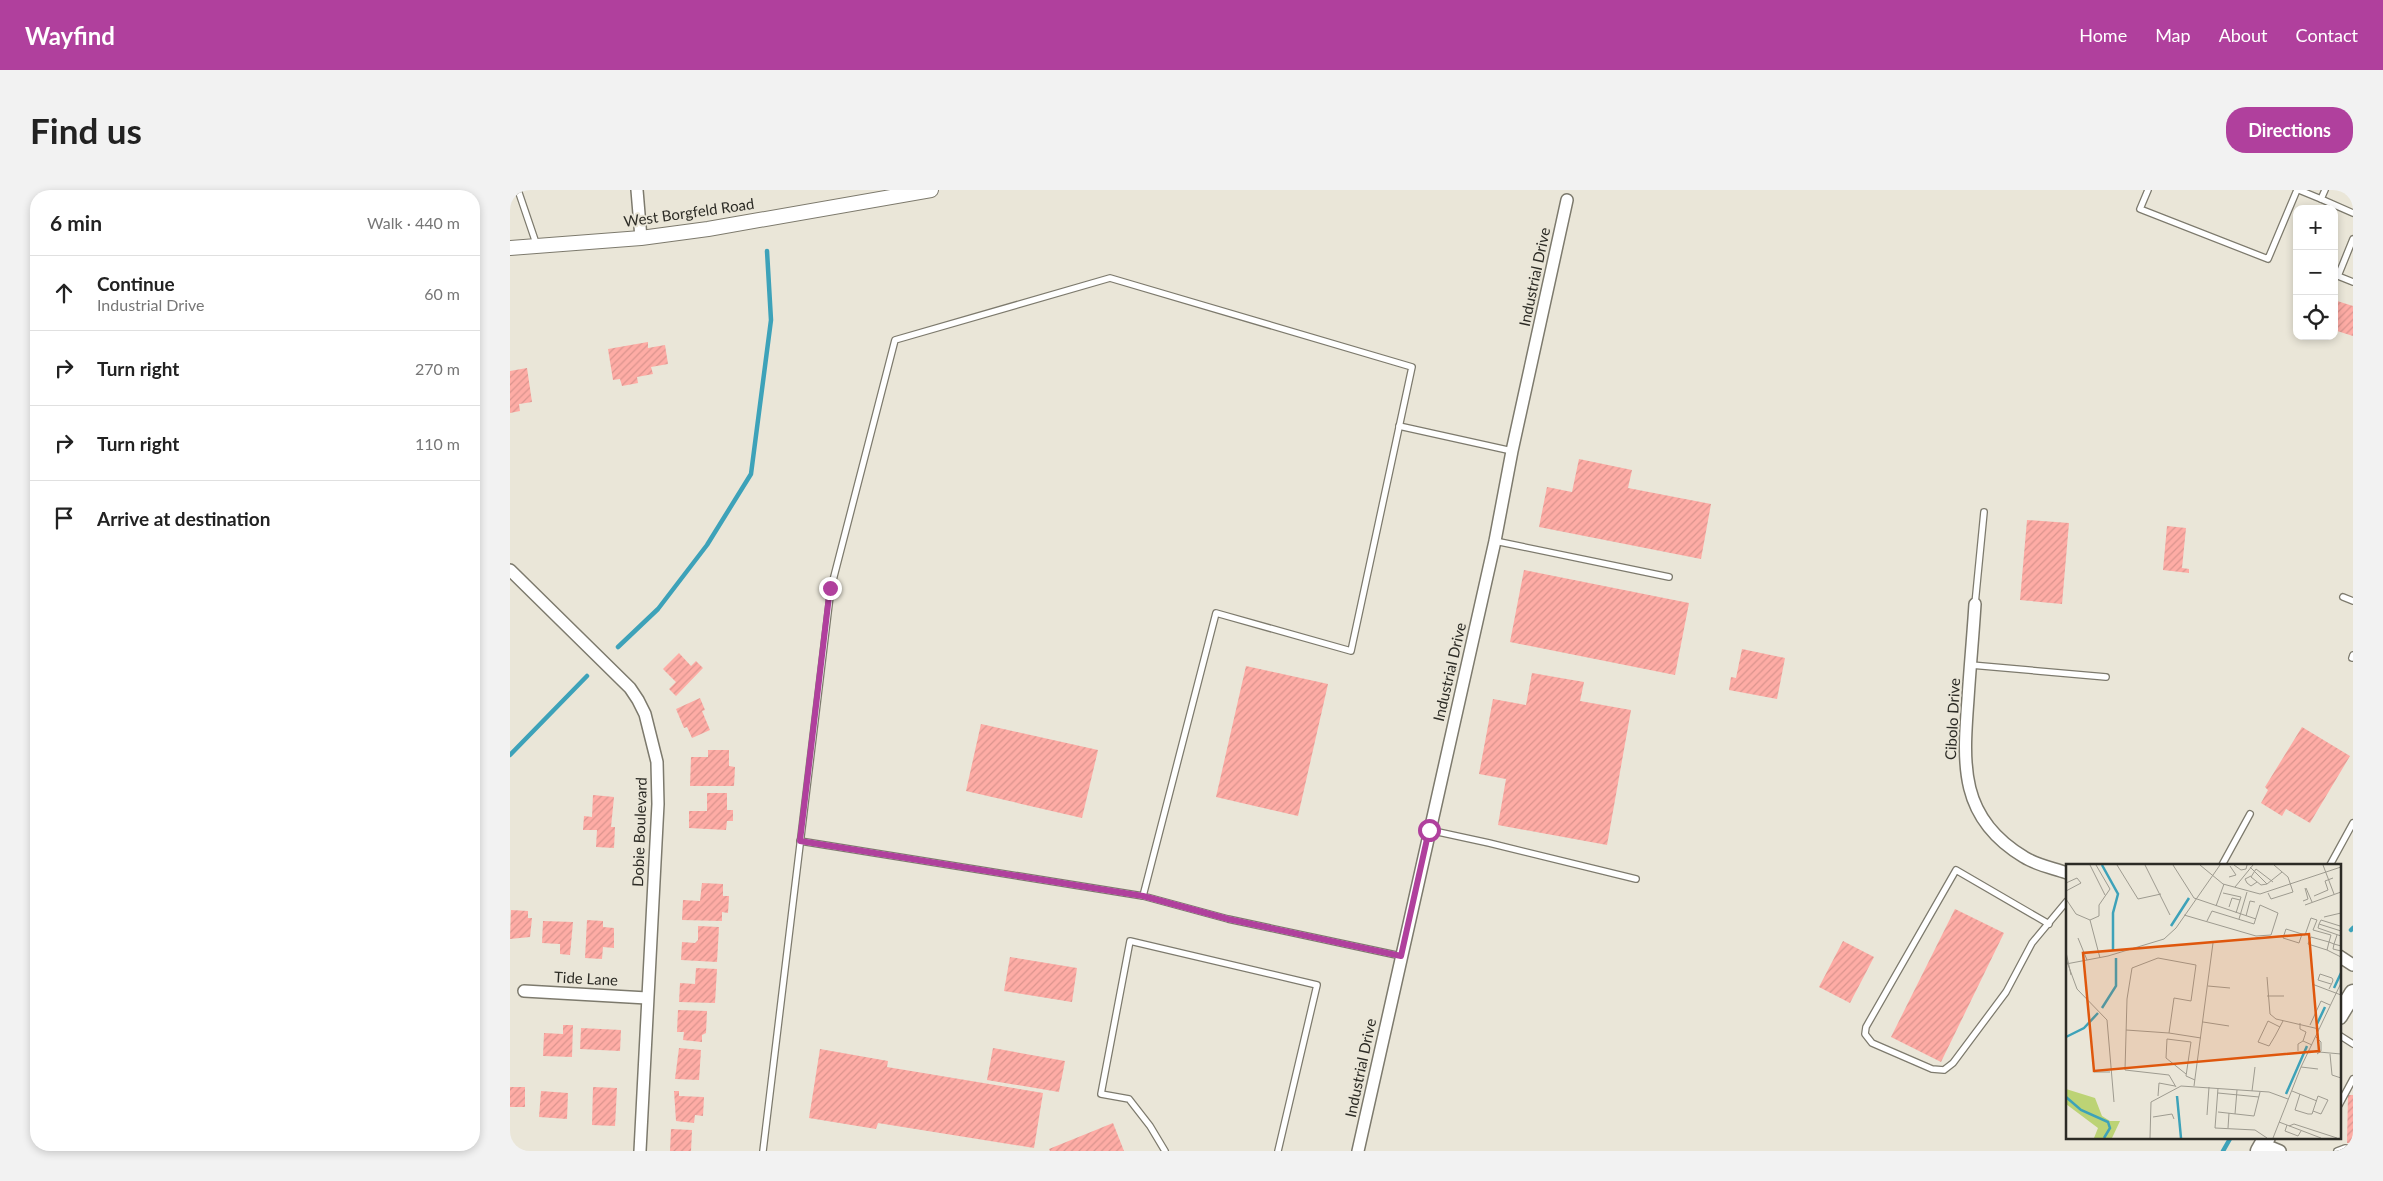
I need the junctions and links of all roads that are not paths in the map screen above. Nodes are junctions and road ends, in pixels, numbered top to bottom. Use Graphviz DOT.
graph roads {
  1 [pos="518,190"];
  2 [pos="637,190"];
  3 [pos="931,190"];
  4 [pos="2148,190"];
  5 [pos="2298,190"];
  6 [pos="2325,190"];
  7 [pos="2321,198"];
  8 [pos="1567,200"];
  9 [pos="2353,213"];
  10 [pos="641,238"];
  11 [pos="2353,239"];
  12 [pos="537,246"];
  13 [pos="510,248"];
  14 [pos="2353,282"];
  15 [pos="1399,426"];
  16 [pos="1512,451"];
  17 [pos="1984,512"];
  18 [pos="1495,541"];
  19 [pos="510,570"];
  20 [pos="1669,577"];
  21 [pos="2343,597"];
  22 [pos="2353,601"];
  23 [pos="1975,604"];
  24 [pos="1970,664"];
  25 [pos="2106,677"];
  26 [pos="2250,814"];
  27 [pos="2353,823"];
  28 [pos="1429,830"];
  29 [pos="800,841"];
  30 [pos="2223,864"];
  31 [pos="2331,864"];
  32 [pos="2066,873"];
  33 [pos="1636,879"];
  34 [pos="1143,896"];
  35 [pos="2066,902"];
  36 [pos="2049,924"];
  37 [pos="1401,956"];
  38 [pos="2340,957"];
  39 [pos="2353,965"];
  40 [pos="524,991"];
  41 [pos="2353,993"];
  42 [pos="647,998"];
  43 [pos="2340,1014"];
  44 [pos="2340,1036"];
  45 [pos="2353,1044"];
  46 [pos="2353,1079"];
  47 [pos="2340,1103"];
  48 [pos="2263,1144"];
  49 [pos="2353,1149"];
  50 [pos="640,1151"];
  51 [pos="763,1151"];
  52 [pos="1165,1151"];
  53 [pos="1278,1151"];
  54 [pos="1358,1151"];
  55 [pos="2280,1151"];
  56 [pos="2337,1151"];
  1 -- 12 [label="lane"];
  2 -- 10 [label="street"];
  3 -- 10 [label="street, West Borgfeld Road"];
  4 -- 5 [label="lane"];
  5 -- 7 [label="lane"];
  6 -- 7 [label="lane"];
  7 -- 9 [label="lane"];
  8 -- 16 [label="street, Industrial Drive"];
  10 -- 12 [label="street, West Borgfeld Road"];
  11 -- 14 [label="lane"];
  12 -- 13 [label="street, West Borgfeld Road"];
  15 -- 16 [label="lane"];
  15 -- 29 [label="lane"];
  15 -- 34 [label="lane"];
  16 -- 18 [label="street, Industrial Drive"];
  17 -- 23 [label="lane"];
  18 -- 20 [label="lane"];
  18 -- 28 [label="street, Industrial Drive"];
  19 -- 42 [label="street, Dobie Boulevard"];
  21 -- 22 [label="lane"];
  23 -- 24 [label="street, Cibolo Drive"];
  24 -- 25 [label="lane"];
  24 -- 32 [label="street, Cibolo Drive"];
  26 -- 30 [label="lane"];
  27 -- 31 [label="lane"];
  28 -- 33 [label="lane"];
  28 -- 37 [label="street, Industrial Drive"];
  29 -- 34 [label="lane"];
  29 -- 51 [label="lane"];
  34 -- 37 [label="lane"];
  35 -- 36 [label="lane"];
  36 -- 36 [label="lane"];
  37 -- 54 [label="street, Industrial Drive"];
  38 -- 39 [label="street"];
  40 -- 42 [label="street, Tide Lane"];
  41 -- 43 [label="main road"];
  42 -- 50 [label="street, Dobie Boulevard"];
  44 -- 45 [label="lane"];
  46 -- 47 [label="lane"];
  48 -- 55 [label="street"];
  49 -- 56 [label="lane"];
  52 -- 53 [label="lane"];
}
